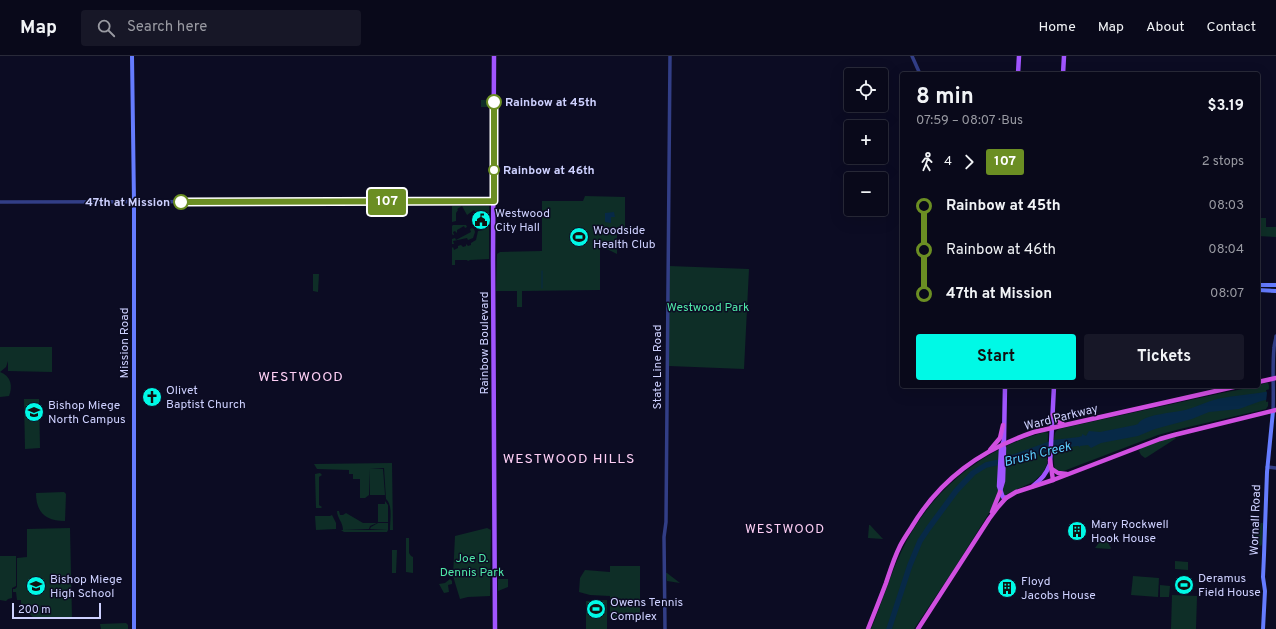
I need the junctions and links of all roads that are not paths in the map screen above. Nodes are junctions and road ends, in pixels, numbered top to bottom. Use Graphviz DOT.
graph roads {
  1 [pos="132,56"];
  2 [pos="494,56"];
  3 [pos="670,56"];
  4 [pos="912,56"];
  5 [pos="1019,56"];
  6 [pos="1064,56"];
  7 [pos="919,72"];
  8 [pos="1018,72"];
  9 [pos="1063,72"];
  10 [pos="494,201"];
  11 [pos="0,202"];
  12 [pos="134,202"];
  13 [pos="1260,285"];
  14 [pos="1276,285"];
  15 [pos="1260,290"];
  16 [pos="1276,291"];
  17 [pos="1276,336"];
  18 [pos="1276,341"];
  19 [pos="1275,377"];
  20 [pos="1260,381"];
  21 [pos="1005,388"];
  22 [pos="1054,388"];
  23 [pos="1229,388"];
  24 [pos="1275,411"];
  25 [pos="1052,416"];
  26 [pos="1067,424"];
  27 [pos="1003,425"];
  28 [pos="1052,428"];
  29 [pos="1003,445"];
  30 [pos="987,452"];
  31 [pos="1050,460"];
  32 [pos="1268,466"];
  33 [pos="1276,468"];
  34 [pos="1052,469"];
  35 [pos="1069,474"];
  36 [pos="1053,480"];
  37 [pos="1033,486"];
  38 [pos="1000,492"];
  39 [pos="1006,498"];
  40 [pos="990,519"];
  41 [pos="134,629"];
  42 [pos="495,629"];
  43 [pos="665,629"];
  44 [pos="868,629"];
  45 [pos="918,629"];
  46 [pos="1264,629"];
  1 -- 12 [label="main road, Mission Road"];
  2 -- 10 [label="main road, Rainbow Boulevard"];
  3 -- 43 [label="street, State Line Road"];
  4 -- 7 [label="street"];
  5 -- 8 [label="main road"];
  6 -- 9 [label="main road"];
  10 -- 12 [label="street"];
  10 -- 42 [label="main road, Rainbow Boulevard"];
  11 -- 12 [label="street"];
  12 -- 41 [label="main road, Mission Road"];
  13 -- 14 [label="main road"];
  15 -- 16 [label="main road"];
  17 -- 18 [label="street"];
  18 -- 19 [label="street"];
  19 -- 20 [label="highway"];
  19 -- 24 [label="street"];
  21 -- 27 [label="main road"];
  22 -- 25 [label="main road"];
  23 -- 26 [label="highway, Ward Parkway"];
  24 -- 32 [label="main road, Wornall Road"];
  24 -- 35 [label="highway"];
  25 -- 26 [label="highway"];
  25 -- 28 [label="main road"];
  26 -- 28 [label="highway, Ward Parkway"];
  27 -- 29 [label="main road"];
  27 -- 30 [label="highway"];
  28 -- 29 [label="highway, Ward Parkway"];
  28 -- 31 [label="main road"];
  29 -- 30 [label="highway, Ward Parkway"];
  29 -- 38 [label="main road"];
  30 -- 44 [label="highway, Ward Parkway"];
  31 -- 34 [label="highway"];
  31 -- 37 [label="main road"];
  32 -- 33 [label="street"];
  32 -- 46 [label="main road, Wornall Road"];
  34 -- 35 [label="highway"];
  34 -- 36 [label="highway"];
  35 -- 36 [label="highway"];
  36 -- 37 [label="highway"];
  37 -- 39 [label="highway"];
  38 -- 39 [label="main road"];
  38 -- 40 [label="highway"];
  39 -- 40 [label="highway"];
  40 -- 45 [label="highway"];
}
